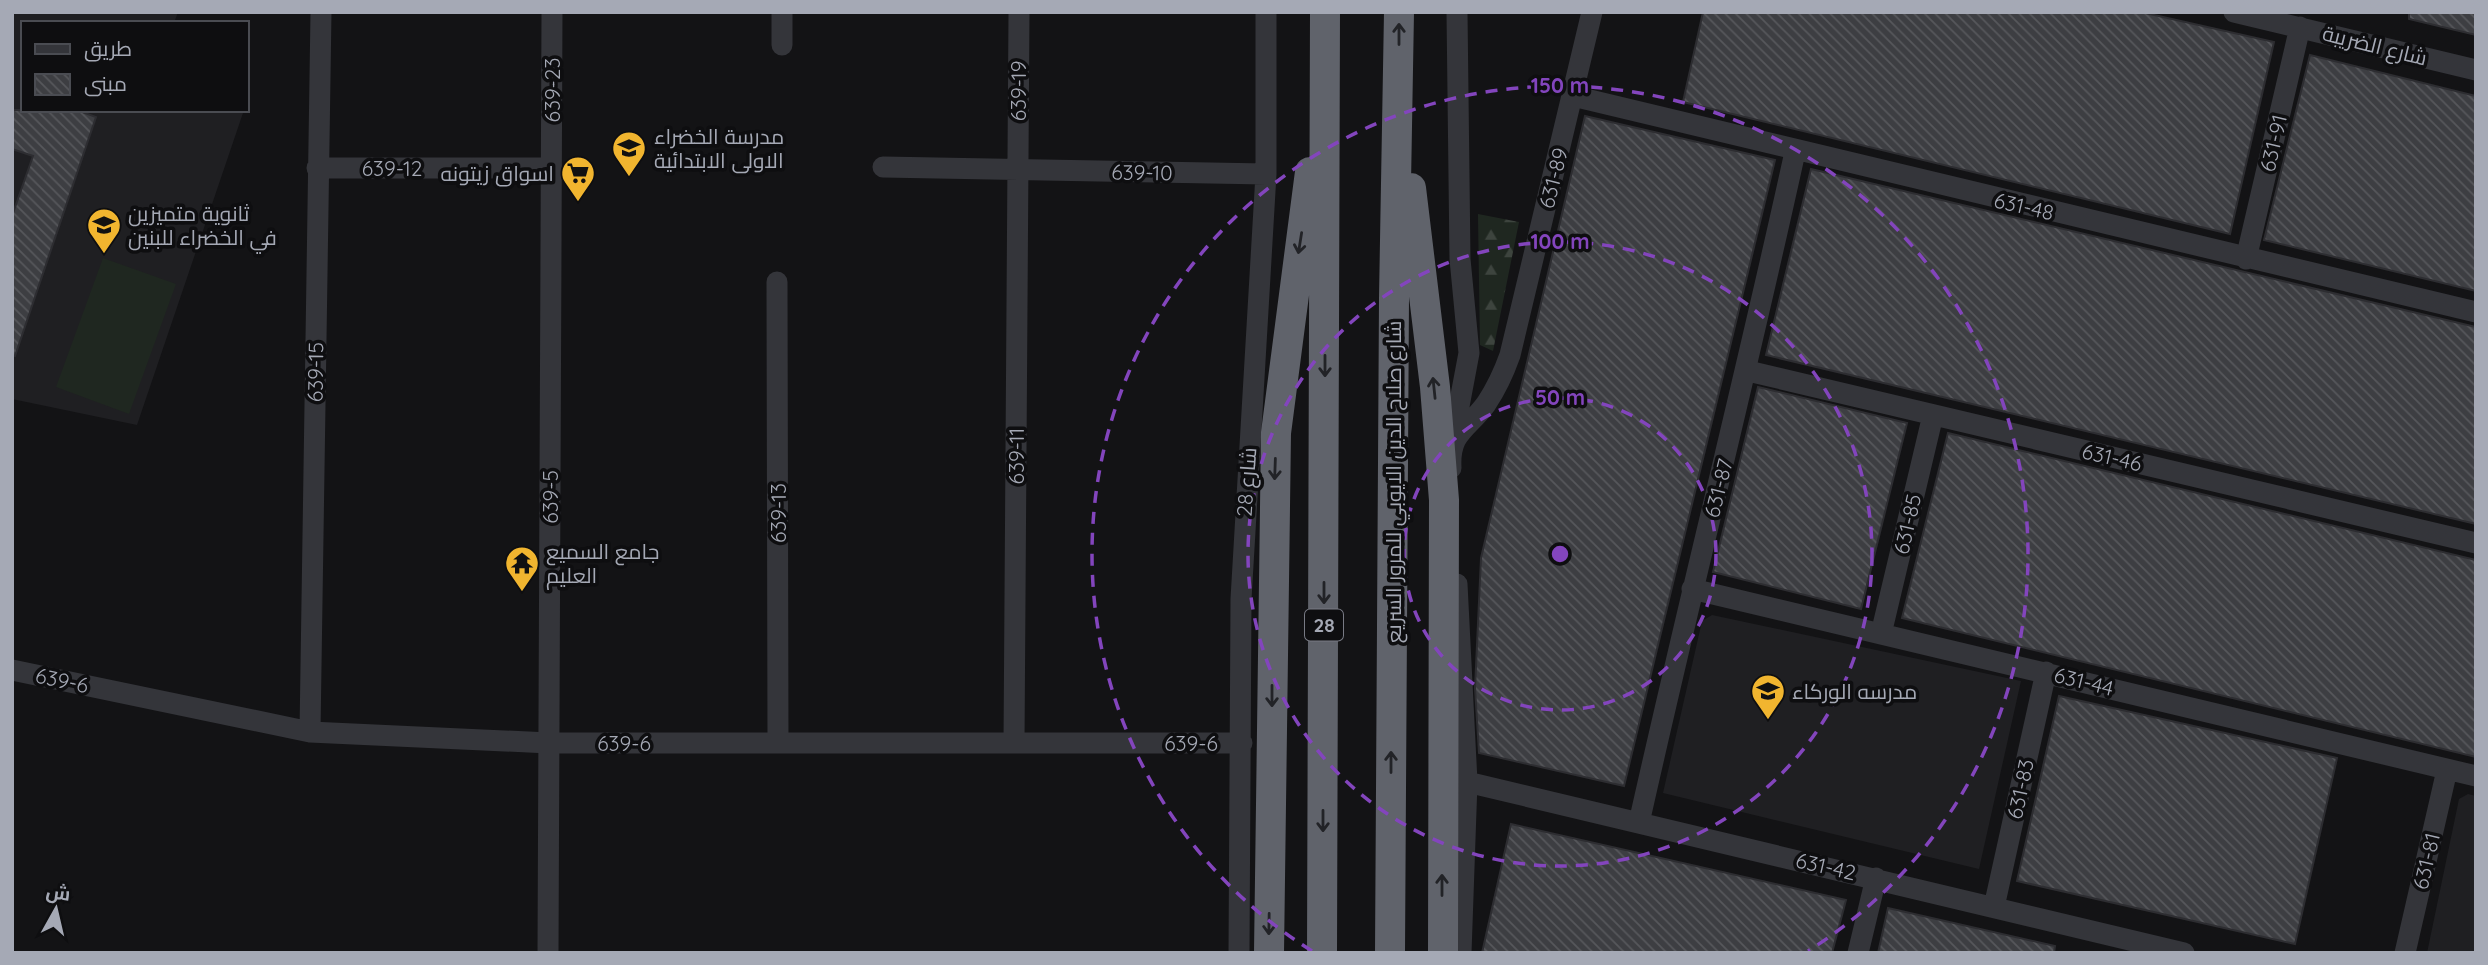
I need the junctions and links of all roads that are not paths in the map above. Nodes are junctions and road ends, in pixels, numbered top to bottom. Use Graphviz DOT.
graph roads {
  1 [pos="321,12"];
  2 [pos="552,12"];
  3 [pos="782,12"];
  4 [pos="1019,12"];
  5 [pos="1266,12"];
  6 [pos="1325,12"];
  7 [pos="1399,12"];
  8 [pos="1457,12"];
  9 [pos="1592,12"];
  10 [pos="2234,12"];
  11 [pos="2300,27"];
  12 [pos="782,45"];
  13 [pos="2476,70"];
  14 [pos="1324,78"];
  15 [pos="1399,80"];
  16 [pos="1573,96"];
  17 [pos="1795,152"];
  18 [pos="883,167"];
  19 [pos="317,168"];
  20 [pos="551,168"];
  21 [pos="1018,169"];
  22 [pos="1266,174"];
  23 [pos="2246,259"];
  24 [pos="777,282"];
  25 [pos="2476,312"];
  26 [pos="1748,371"];
  27 [pos="1933,415"];
  28 [pos="1450,450"];
  29 [pos="1444,500"];
  30 [pos="2476,543"];
  31 [pos="1692,589"];
  32 [pos="1881,634"];
  33 [pos="12,670"];
  34 [pos="2046,672"];
  35 [pos="310,732"];
  36 [pos="549,743"];
  37 [pos="778,743"];
  38 [pos="1014,743"];
  39 [pos="1242,743"];
  40 [pos="2447,770"];
  41 [pos="2476,776"];
  42 [pos="1467,782"];
  43 [pos="1639,823"];
  44 [pos="1876,878"];
  45 [pos="1994,906"];
  46 [pos="2098,942"];
  47 [pos="548,953"];
  48 [pos="1239,953"];
  49 [pos="1269,953"];
  50 [pos="1322,953"];
  51 [pos="1390,953"];
  52 [pos="1443,953"];
  53 [pos="1461,953"];
  54 [pos="1858,953"];
  55 [pos="2184,953"];
  56 [pos="2405,953"];
  1 -- 19 [label="street, 639-15"];
  2 -- 20 [label="street, 639-23"];
  3 -- 12 [label="street"];
  4 -- 21 [label="street, 639-19"];
  5 -- 22 [label="street, شارع 28"];
  6 -- 14 [label="highway, 28"];
  15 -- 7 [label="highway, شارع صلاح الدين الايوبي للمرور السريع, one-way"];
  8 -- 28 [label="street"];
  9 -- 16 [label="street, 631-89"];
  10 -- 11 [label="street, شارع الضريبة"];
  11 -- 13 [label="street, شارع الضريبة"];
  11 -- 23 [label="street, 631-91"];
  14 -- 49 [label="highway, one-way"];
  14 -- 50 [label="highway, 28, one-way"];
  29 -- 15 [label="highway, one-way"];
  51 -- 15 [label="highway, شارع صلاح الدين الايوبي للمرور السريع, one-way"];
  16 -- 17 [label="street, 631-48"];
  16 -- 28 [label="street, 631-89"];
  17 -- 23 [label="street, 631-48"];
  17 -- 26 [label="street, 631-87"];
  18 -- 21 [label="street, 639-10"];
  19 -- 20 [label="street, 639-12"];
  19 -- 35 [label="street, 639-15"];
  20 -- 36 [label="street, 639-5"];
  21 -- 22 [label="street, 639-10"];
  21 -- 38 [label="street, 639-11"];
  22 -- 39 [label="street, شارع 28"];
  23 -- 25 [label="street, 631-48"];
  24 -- 37 [label="street, 639-13"];
  26 -- 27 [label="street, 631-46"];
  26 -- 31 [label="street, 631-87"];
  27 -- 30 [label="street, 631-46"];
  27 -- 32 [label="street, 631-85"];
  28 -- 29 [label="street"];
  28 -- 42 [label="street"];
  52 -- 29 [label="highway, one-way"];
  31 -- 32 [label="street, 631-44"];
  31 -- 43 [label="street, 631-87"];
  32 -- 34 [label="street, 631-44"];
  33 -- 35 [label="street, 639-6"];
  34 -- 40 [label="street, 631-44"];
  34 -- 45 [label="street, 631-83"];
  35 -- 36 [label="street, 639-6"];
  36 -- 37 [label="street, 639-6"];
  36 -- 47 [label="street, 639-5"];
  37 -- 38 [label="street, 639-6"];
  38 -- 39 [label="street, 639-6"];
  39 -- 48 [label="street, شارع 28"];
  40 -- 41 [label="street, 631-44"];
  40 -- 56 [label="street, 631-81"];
  42 -- 43 [label="street, 631-42"];
  42 -- 53 [label="street"];
  43 -- 44 [label="street, 631-42"];
  44 -- 45 [label="street, 631-42"];
  44 -- 54 [label="street"];
  45 -- 46 [label="street, 631-42"];
  46 -- 55 [label="street, 631-42"];
}
